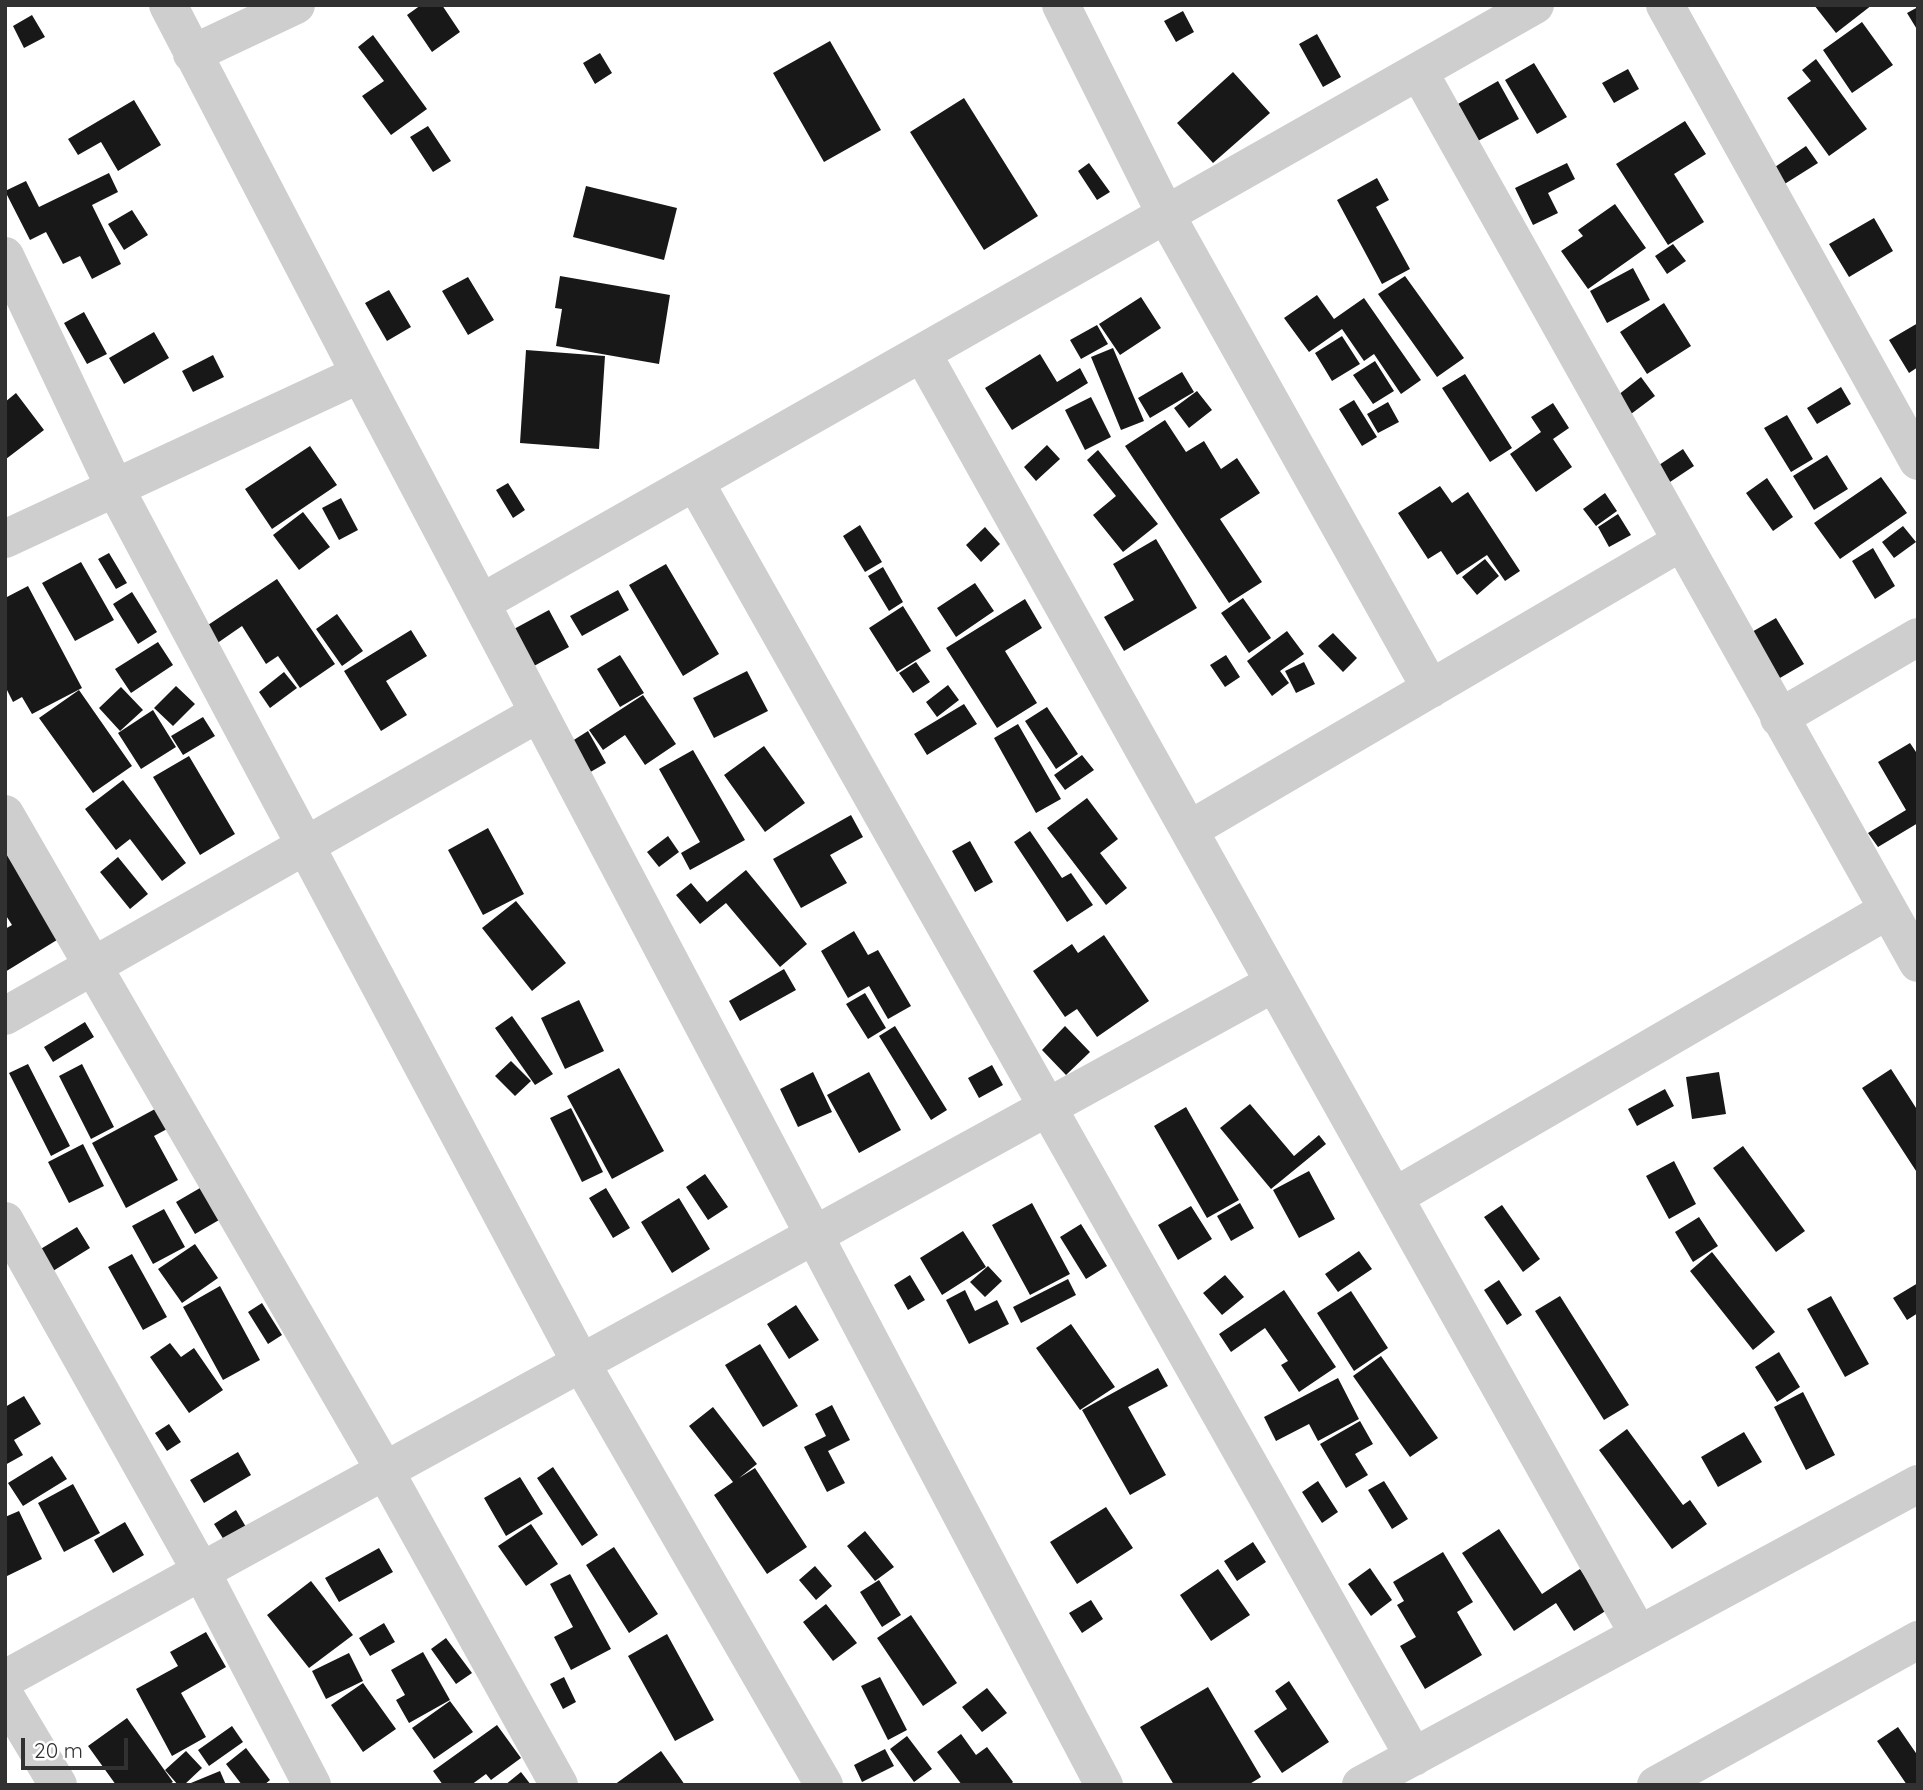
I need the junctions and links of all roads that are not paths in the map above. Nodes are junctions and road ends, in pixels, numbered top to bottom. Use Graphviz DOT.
graph roads {
  1 [pos="168,5"];
  2 [pos="296,5"];
  3 [pos="1061,5"];
  4 [pos="1665,5"];
  5 [pos="1528,7"];
  6 [pos="192,54"];
  7 [pos="1419,72"];
  8 [pos="1166,215"];
  9 [pos="5,256"];
  10 [pos="922,354"];
  11 [pos="360,374"];
  12 [pos="1918,461"];
  13 [pos="695,482"];
  14 [pos="115,488"];
  15 [pos="5,539"];
  16 [pos="1681,542"];
  17 [pos="481,603"];
  18 [pos="1918,637"];
  19 [pos="1431,689"];
  20 [pos="538,713"];
  21 [pos="1779,718"];
  22 [pos="5,814"];
  23 [pos="1189,830"];
  24 [pos="305,845"];
  25 [pos="1888,909"];
  26 [pos="1918,962"];
  27 [pos="93,966"];
  28 [pos="1274,983"];
  29 [pos="5,1016"];
  30 [pos="1047,1107"];
  31 [pos="1394,1198"];
  32 [pos="5,1221"];
  33 [pos="814,1235"];
  34 [pos="581,1363"];
  35 [pos="384,1471"];
  36 [pos="1918,1484"];
  37 [pos="201,1571"];
  38 [pos="1639,1636"];
  39 [pos="1918,1640"];
  40 [pos="5,1679"];
  41 [pos="5,1696"];
  42 [pos="1413,1757"];
  43 [pos="1706,1773"];
  44 [pos="58,1785"];
  45 [pos="312,1785"];
  46 [pos="559,1785"];
  47 [pos="824,1785"];
  48 [pos="1104,1785"];
  49 [pos="1361,1785"];
  50 [pos="1656,1785"];
  1 -- 6 [label="street"];
  2 -- 6 [label="street"];
  3 -- 8 [label="street"];
  4 -- 12 [label="street"];
  5 -- 7 [label="street"];
  6 -- 11 [label="street"];
  7 -- 8 [label="street"];
  7 -- 16 [label="street"];
  8 -- 10 [label="street"];
  8 -- 19 [label="street"];
  9 -- 14 [label="street"];
  10 -- 13 [label="street"];
  10 -- 23 [label="street"];
  11 -- 14 [label="street"];
  11 -- 17 [label="street"];
  13 -- 17 [label="street"];
  13 -- 30 [label="street"];
  14 -- 15 [label="street"];
  14 -- 24 [label="street"];
  16 -- 19 [label="street"];
  16 -- 21 [label="street"];
  17 -- 20 [label="street"];
  18 -- 21 [label="street"];
  19 -- 23 [label="street"];
  20 -- 24 [label="street"];
  20 -- 33 [label="street"];
  21 -- 25 [label="street"];
  22 -- 27 [label="street"];
  23 -- 28 [label="street"];
  24 -- 27 [label="street"];
  24 -- 34 [label="street"];
  25 -- 26 [label="street"];
  25 -- 31 [label="street"];
  27 -- 29 [label="street"];
  27 -- 35 [label="street"];
  28 -- 30 [label="street"];
  28 -- 31 [label="street"];
  30 -- 33 [label="street"];
  30 -- 42 [label="street"];
  31 -- 38 [label="street"];
  32 -- 37 [label="street"];
  33 -- 34 [label="street"];
  33 -- 48 [label="street"];
  34 -- 35 [label="street"];
  34 -- 47 [label="street"];
  35 -- 37 [label="street"];
  35 -- 46 [label="street"];
  36 -- 38 [label="street"];
  37 -- 40 [label="street"];
  37 -- 45 [label="street"];
  38 -- 42 [label="street"];
  39 -- 43 [label="street"];
  41 -- 44 [label="street"];
  42 -- 49 [label="street"];
  43 -- 50 [label="street"];
}
